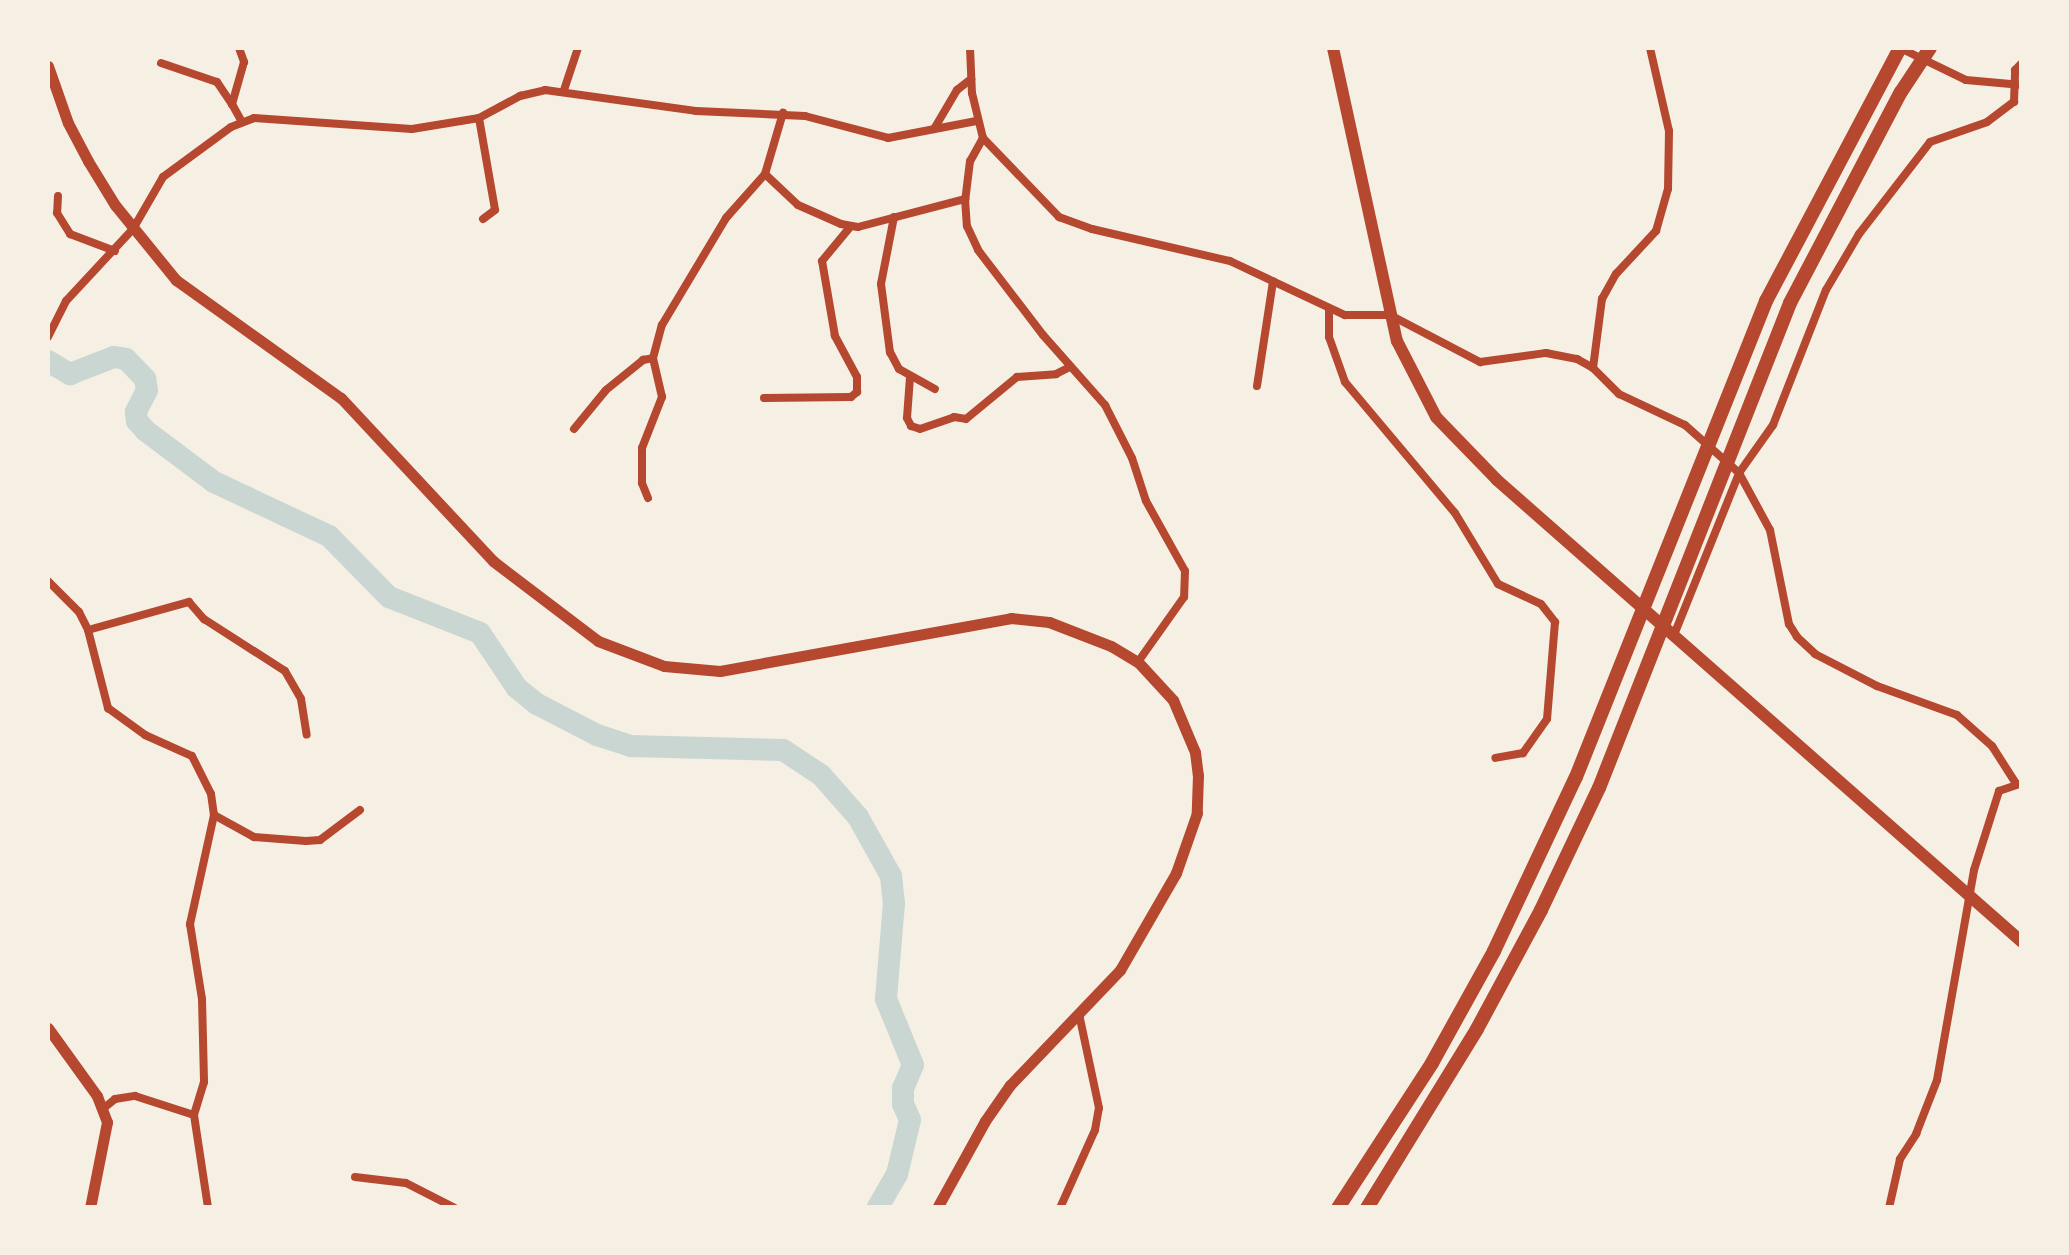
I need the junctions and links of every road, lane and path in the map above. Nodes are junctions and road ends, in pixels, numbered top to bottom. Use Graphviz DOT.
graph roads {
  1 [pos="238,48"];
  2 [pos="578,48"];
  3 [pos="970,48"];
  4 [pos="1333,48"];
  5 [pos="1650,48"];
  6 [pos="1900,48"];
  7 [pos="1930,48"];
  8 [pos="161,62"];
  9 [pos="2022,63"];
  10 [pos="48,66"];
  11 [pos="971,79"];
  12 [pos="2018,85"];
  13 [pos="564,90"];
  14 [pos="232,104"];
  15 [pos="783,114"];
  16 [pos="480,118"];
  17 [pos="976,121"];
  18 [pos="242,122"];
  19 [pos="934,129"];
  20 [pos="984,138"];
  21 [pos="765,174"];
  22 [pos="58,196"];
  23 [pos="965,199"];
  24 [pos="483,218"];
  25 [pos="894,218"];
  26 [pos="850,226"];
  27 [pos="134,229"];
  28 [pos="115,251"];
  29 [pos="1273,282"];
  30 [pos="1329,310"];
  31 [pos="1390,315"];
  32 [pos="48,336"];
  33 [pos="653,358"];
  34 [pos="1070,366"];
  35 [pos="1593,368"];
  36 [pos="910,377"];
  37 [pos="1257,386"];
  38 [pos="936,389"];
  39 [pos="764,398"];
  40 [pos="574,429"];
  41 [pos="1738,473"];
  42 [pos="648,498"];
  43 [pos="48,581"];
  44 [pos="88,630"];
  45 [pos="1674,635"];
  46 [pos="1138,662"];
  47 [pos="307,735"];
  48 [pos="1495,758"];
  49 [pos="2014,784"];
  50 [pos="360,810"];
  51 [pos="214,815"];
  52 [pos="1966,894"];
  53 [pos="2022,942"];
  54 [pos="1079,1014"];
  55 [pos="48,1028"];
  56 [pos="104,1108"];
  57 [pos="194,1114"];
  58 [pos="355,1177"];
  59 [pos="90,1208"];
  60 [pos="208,1208"];
  61 [pos="455,1208"];
  62 [pos="937,1208"];
  63 [pos="1060,1208"];
  64 [pos="1338,1208"];
  65 [pos="1367,1208"];
  66 [pos="1889,1208"];
  1 -- 14 [label="street"];
  2 -- 13 [label="street"];
  3 -- 11 [label="street"];
  4 -- 31 [label="main road"];
  5 -- 35 [label="street"];
  6 -- 12 [label="street"];
  6 -- 64 [label="highway"];
  7 -- 65 [label="highway"];
  8 -- 14 [label="street"];
  9 -- 12 [label="street"];
  10 -- 27 [label="main road"];
  11 -- 17 [label="street"];
  11 -- 19 [label="street"];
  12 -- 41 [label="street"];
  13 -- 15 [label="street"];
  13 -- 16 [label="street"];
  14 -- 18 [label="street"];
  15 -- 19 [label="street"];
  15 -- 21 [label="street"];
  16 -- 18 [label="street"];
  16 -- 24 [label="street"];
  17 -- 19 [label="street"];
  17 -- 20 [label="street"];
  18 -- 27 [label="street"];
  20 -- 23 [label="street"];
  20 -- 29 [label="street"];
  21 -- 26 [label="street"];
  21 -- 33 [label="street"];
  22 -- 28 [label="street"];
  23 -- 25 [label="street"];
  23 -- 34 [label="street"];
  25 -- 26 [label="street"];
  25 -- 36 [label="street"];
  26 -- 39 [label="street"];
  27 -- 28 [label="street"];
  27 -- 46 [label="main road"];
  28 -- 32 [label="street"];
  29 -- 30 [label="street"];
  29 -- 37 [label="street"];
  30 -- 31 [label="street"];
  30 -- 48 [label="street"];
  31 -- 35 [label="street"];
  31 -- 45 [label="main road"];
  33 -- 40 [label="street"];
  33 -- 42 [label="street"];
  34 -- 36 [label="street"];
  34 -- 46 [label="street"];
  35 -- 41 [label="street"];
  36 -- 38 [label="street"];
  41 -- 45 [label="street"];
  41 -- 49 [label="street"];
  43 -- 44 [label="street"];
  44 -- 47 [label="street"];
  44 -- 51 [label="street"];
  45 -- 52 [label="main road"];
  46 -- 54 [label="main road"];
  49 -- 52 [label="street"];
  50 -- 51 [label="street"];
  51 -- 57 [label="street"];
  52 -- 53 [label="main road"];
  52 -- 66 [label="street"];
  54 -- 62 [label="main road"];
  54 -- 63 [label="street"];
  55 -- 56 [label="main road"];
  56 -- 57 [label="street"];
  56 -- 59 [label="main road"];
  57 -- 60 [label="street"];
  58 -- 61 [label="street"];
}
